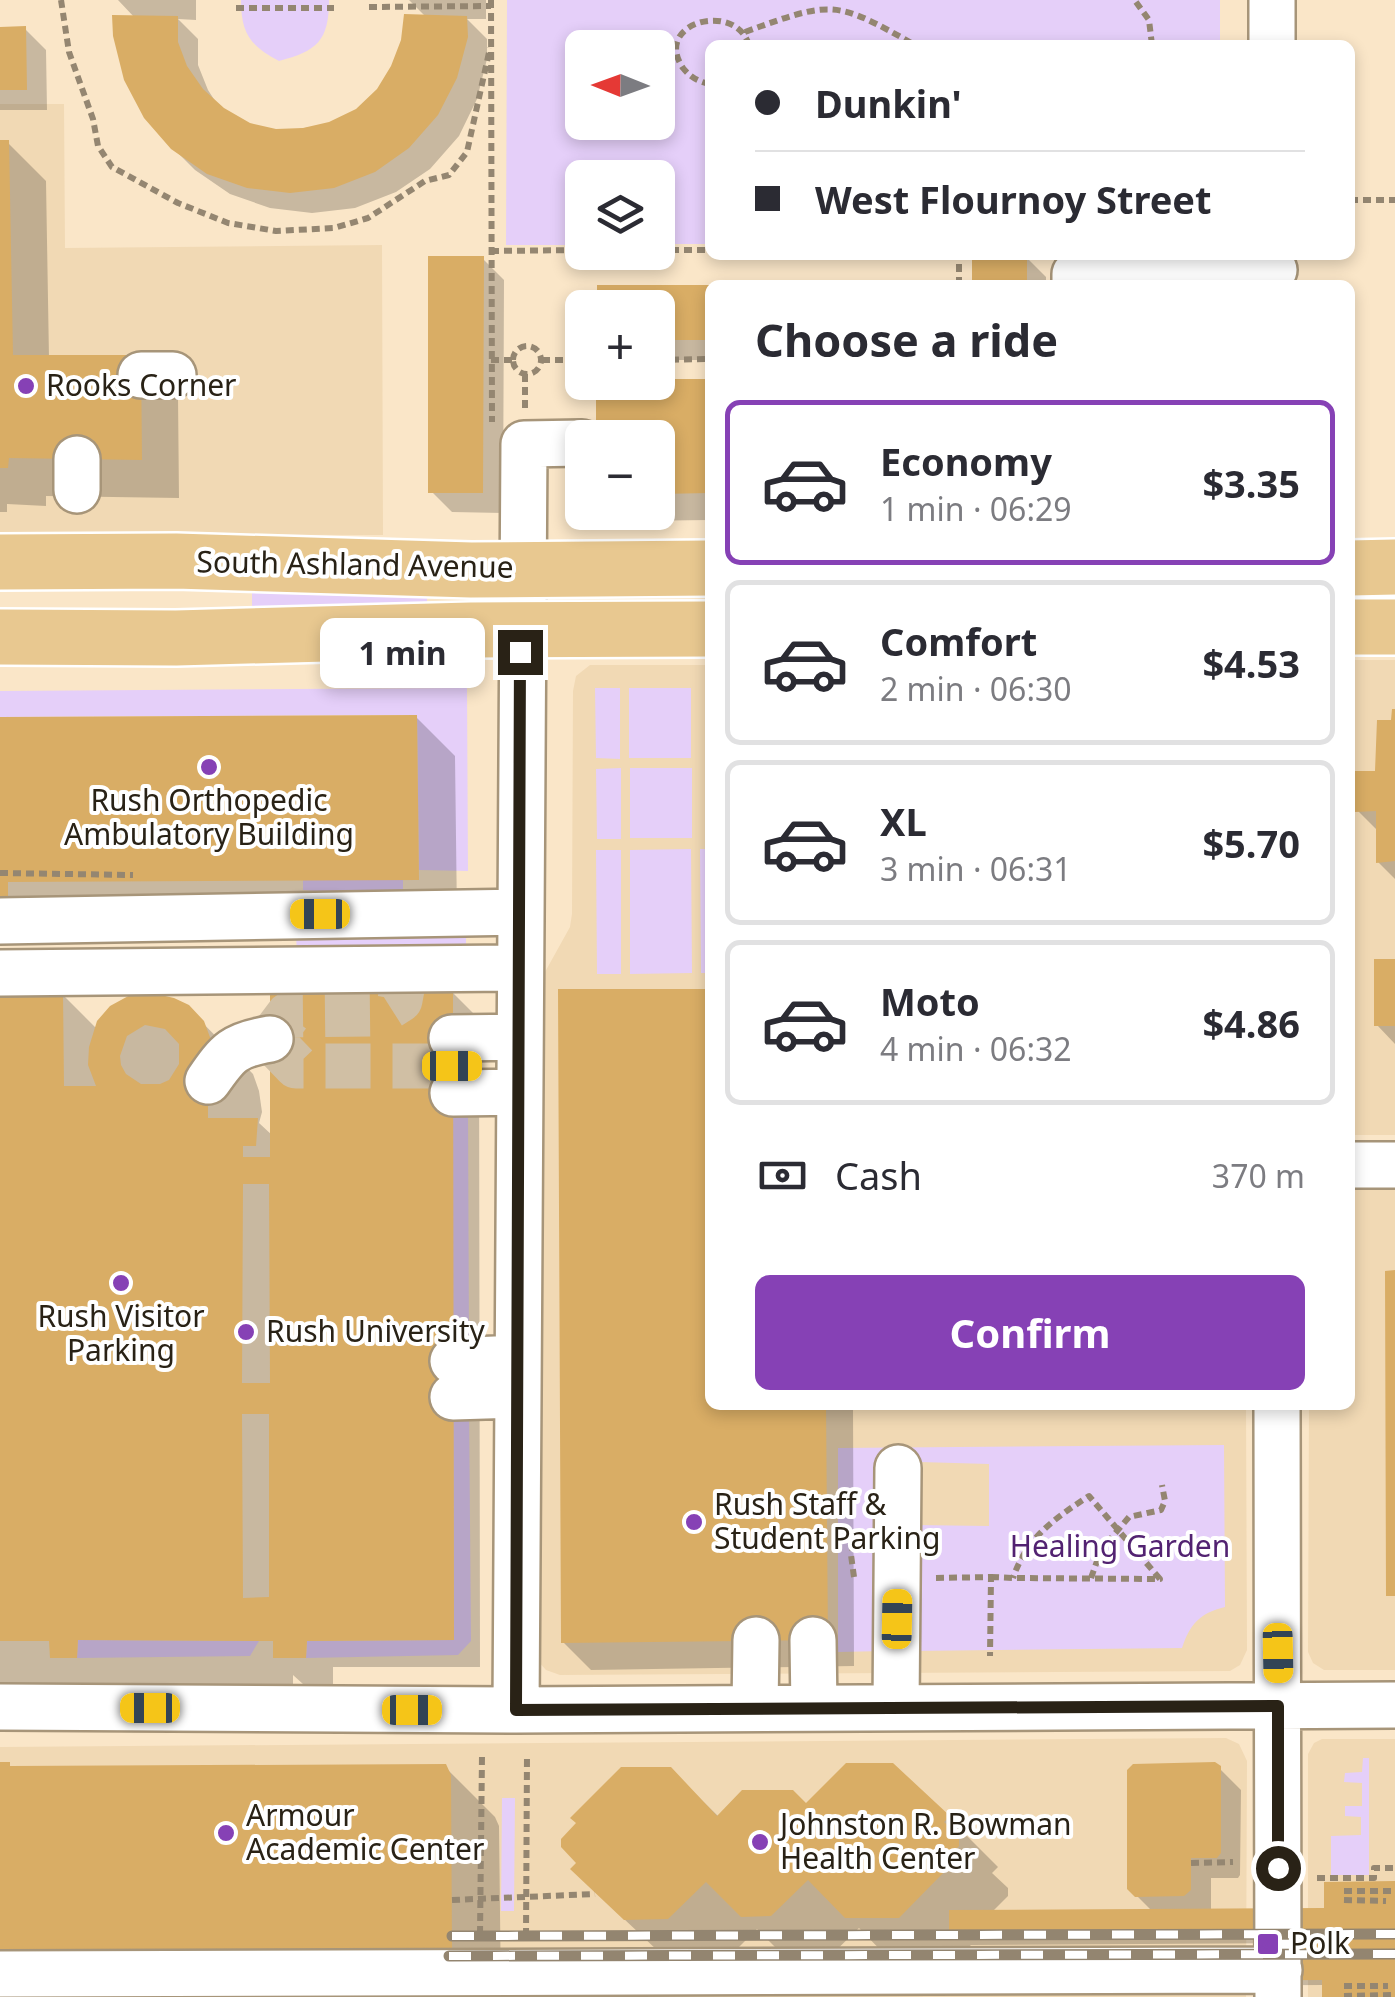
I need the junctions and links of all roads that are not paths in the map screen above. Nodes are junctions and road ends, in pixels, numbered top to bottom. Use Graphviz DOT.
graph roads {
  1 [pos="1272,0"];
  2 [pos="1272,40"];
  3 [pos="1274,270"];
  4 [pos="1075,280"];
  5 [pos="565,444"];
  6 [pos="176,561"];
  7 [pos="0,562"];
  8 [pos="705,568"];
  9 [pos="1355,568"];
  10 [pos="1395,568"];
  11 [pos="521,570"];
  12 [pos="1355,627"];
  13 [pos="1395,627"];
  14 [pos="520,629"];
  15 [pos="705,629"];
  16 [pos="0,637"];
  17 [pos="176,638"];
  18 [pos="520,912"];
  19 [pos="0,921"];
  20 [pos="519,968"];
  21 [pos="0,972"];
  22 [pos="270,1040"];
  23 [pos="519,1065"];
  24 [pos="453,1066"];
  25 [pos="208,1081"];
  26 [pos="1395,1164"];
  27 [pos="1355,1165"];
  28 [pos="517,1377"];
  29 [pos="453,1379"];
  30 [pos="1277,1410"];
  31 [pos="898,1468"];
  32 [pos="756,1640"];
  33 [pos="813,1640"];
  34 [pos="1395,1705"];
  35 [pos="1278,1706"];
  36 [pos="0,1707"];
  37 [pos="755,1708"];
  38 [pos="814,1708"];
  39 [pos="896,1708"];
  40 [pos="516,1710"];
  41 [pos="0,1974"];
  42 [pos="1278,1983"];
  1 -- 2 [label="street"];
  3 -- 4 [label="street"];
  5 -- 11 [label="street"];
  6 -- 7 [label="main road, South Ashland Avenue"];
  6 -- 11 [label="main road, South Ashland Avenue"];
  6 -- 17 [label="main road"];
  8 -- 11 [label="main road, South Ashland Avenue"];
  9 -- 10 [label="main road"];
  11 -- 14 [label="street"];
  12 -- 13 [label="main road"];
  14 -- 15 [label="main road, South Ashland Avenue"];
  14 -- 17 [label="main road, South Ashland Avenue"];
  14 -- 18 [label="street"];
  16 -- 17 [label="main road, South Ashland Avenue"];
  18 -- 19 [label="street"];
  18 -- 20 [label="street"];
  20 -- 21 [label="street"];
  20 -- 23 [label="street"];
  22 -- 25 [label="street"];
  23 -- 24 [label="street"];
  23 -- 28 [label="street"];
  26 -- 27 [label="street"];
  28 -- 29 [label="street"];
  28 -- 40 [label="street"];
  30 -- 35 [label="street"];
  31 -- 39 [label="street"];
  32 -- 37 [label="street"];
  33 -- 38 [label="street"];
  34 -- 35 [label="street"];
  35 -- 39 [label="street"];
  35 -- 42 [label="street"];
  36 -- 40 [label="street"];
  37 -- 38 [label="street"];
  37 -- 40 [label="street"];
  38 -- 39 [label="street"];
  41 -- 42 [label="street"];
}
